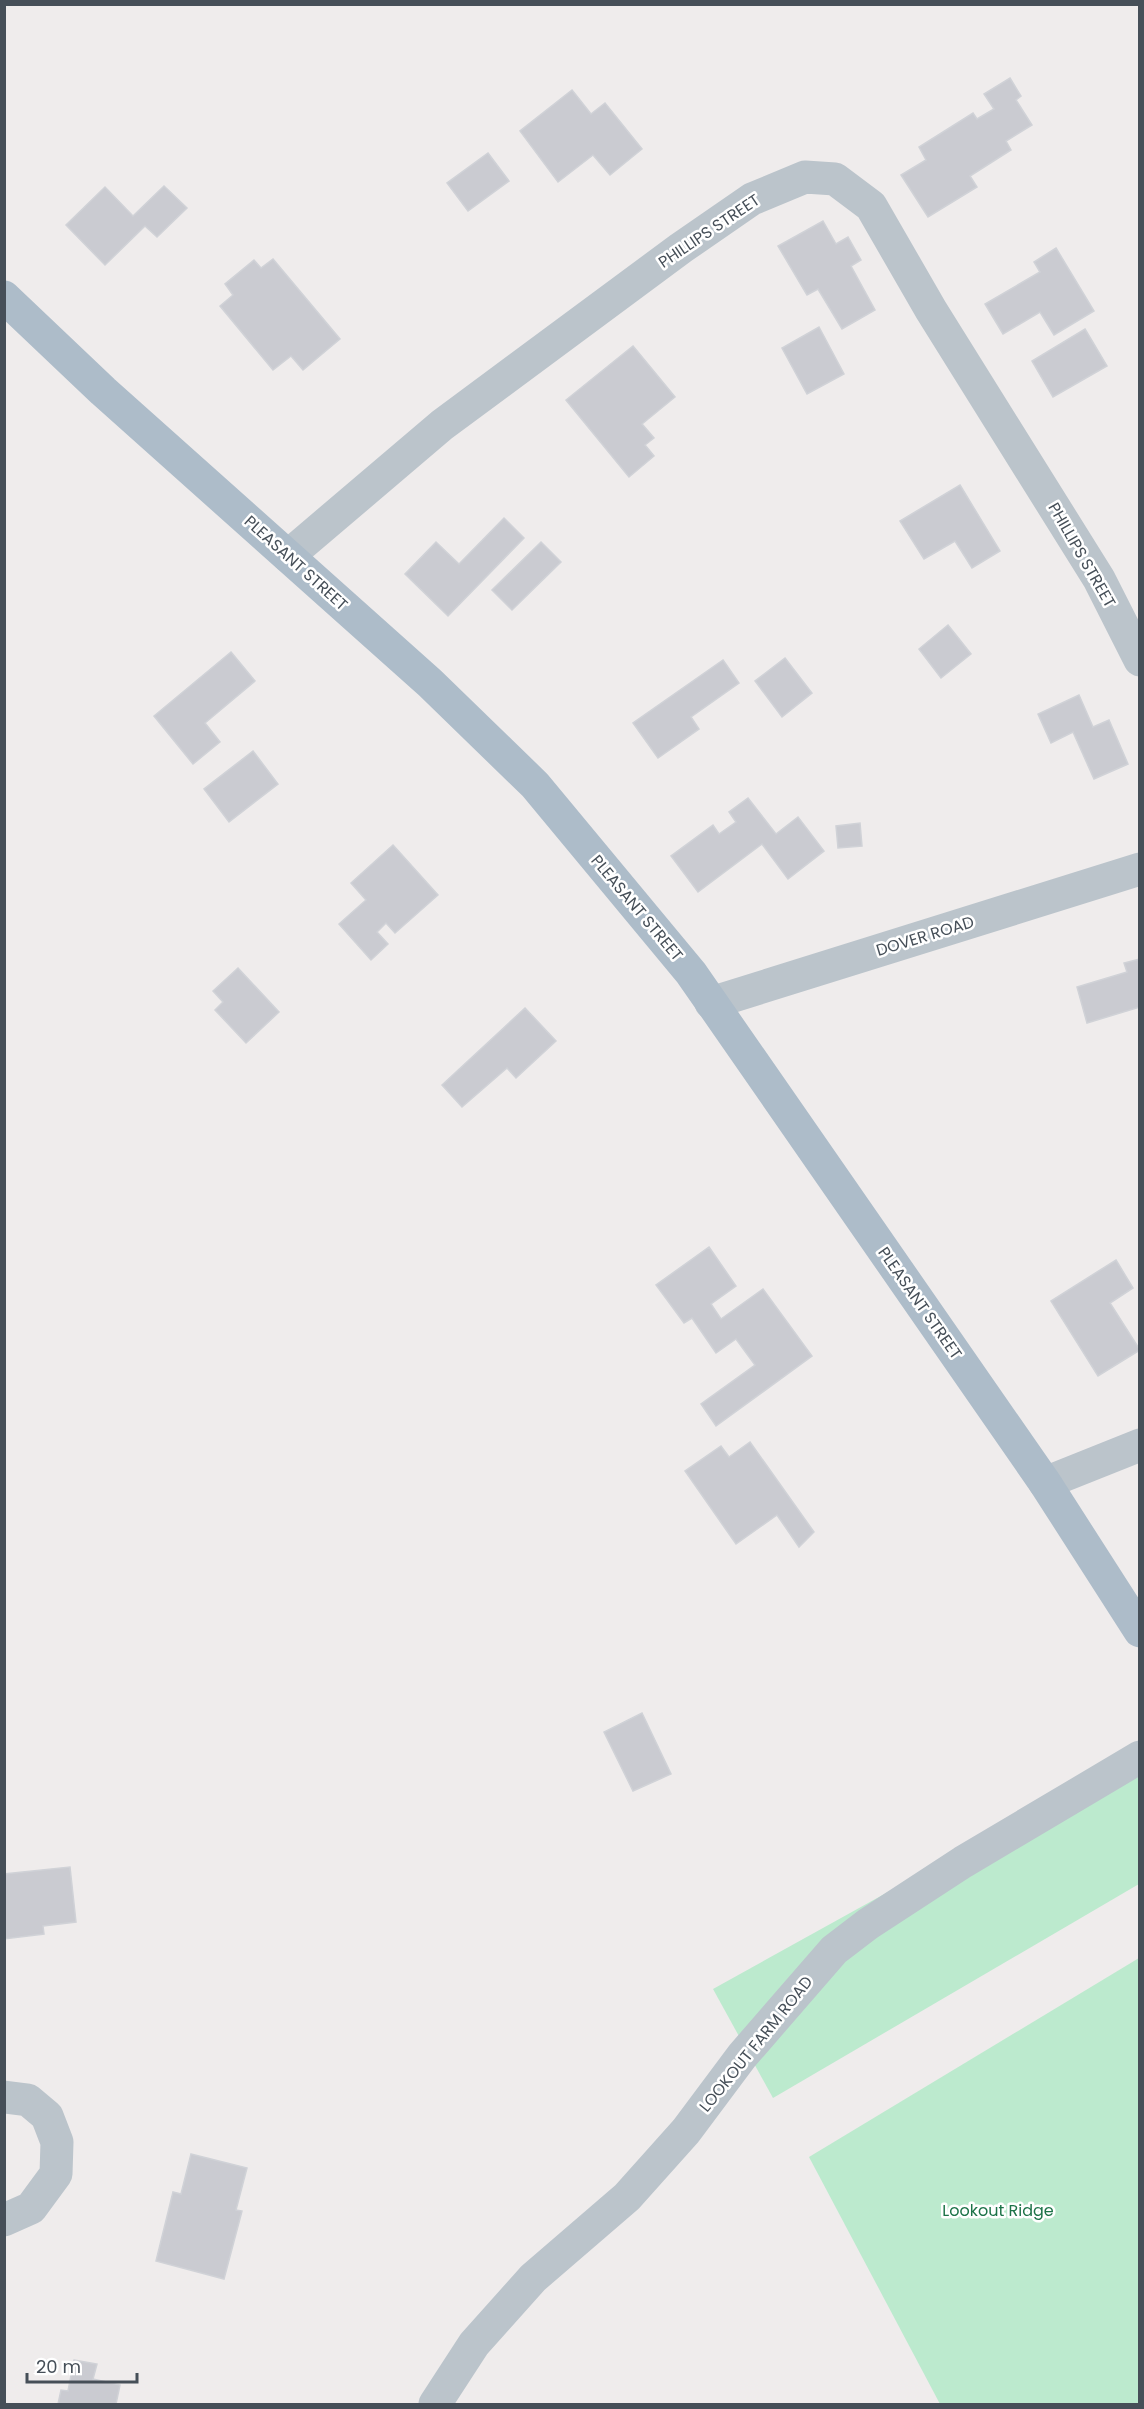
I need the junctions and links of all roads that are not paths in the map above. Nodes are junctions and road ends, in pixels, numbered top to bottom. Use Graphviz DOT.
graph roads {
  1 [pos="4,297"];
  2 [pos="288,556"];
  3 [pos="1140,660"];
  4 [pos="1140,869"];
  5 [pos="711,1003"];
  6 [pos="1140,1445"];
  7 [pos="1045,1483"];
  8 [pos="1140,1631"];
  9 [pos="1140,1757"];
  10 [pos="4,2097"];
  11 [pos="4,2220"];
  12 [pos="435,2404"];
  1 -- 2 [label="main road, PLEASANT STREET"];
  2 -- 3 [label="street, PHILLIPS STREET"];
  2 -- 5 [label="main road, PLEASANT STREET"];
  4 -- 5 [label="street, DOVER ROAD"];
  5 -- 7 [label="main road, PLEASANT STREET"];
  6 -- 7 [label="street"];
  7 -- 8 [label="main road, PLEASANT STREET"];
  9 -- 12 [label="street, LOOKOUT FARM ROAD"];
  10 -- 11 [label="street"];
}
